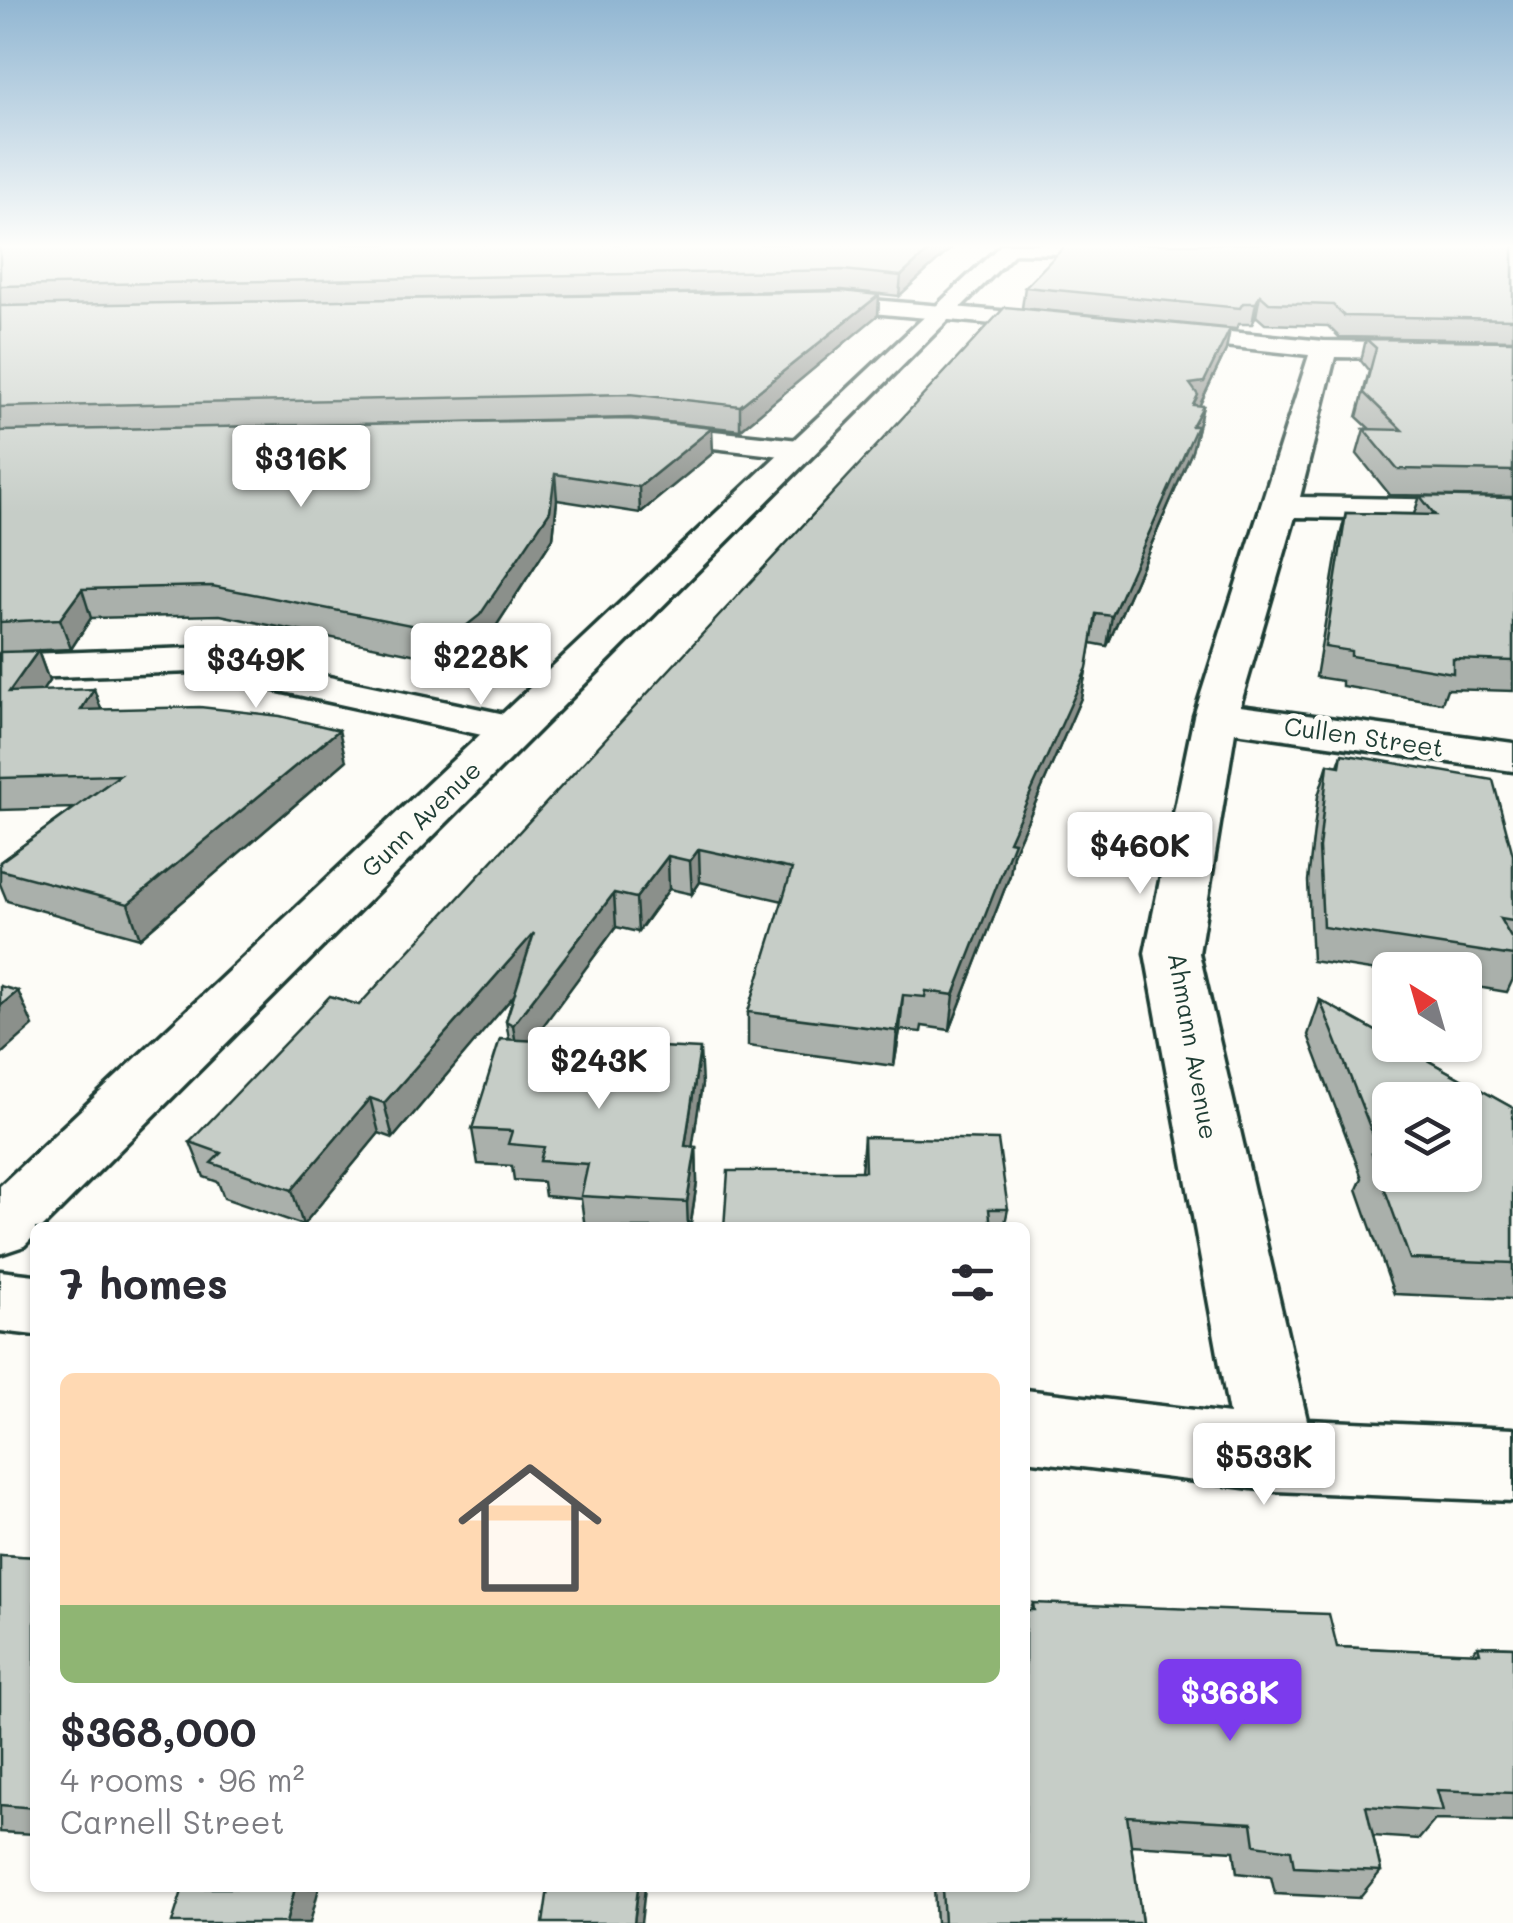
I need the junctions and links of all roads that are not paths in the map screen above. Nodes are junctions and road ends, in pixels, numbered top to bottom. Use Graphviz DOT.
graph roads {
  1 [pos="921,334"];
  2 [pos="1171,334"];
  3 [pos="1324,349"];
  4 [pos="1513,352"];
  5 [pos="612,431"];
  6 [pos="799,449"];
  7 [pos="1281,507"];
  8 [pos="1513,511"];
  9 [pos="0,667"];
  10 [pos="1216,716"];
  11 [pos="514,729"];
  12 [pos="1513,757"];
  13 [pos="0,1227"];
  14 [pos="0,1301"];
  15 [pos="30,1304"];
  16 [pos="1030,1426"];
  17 [pos="1276,1455"];
  18 [pos="1513,1465"];
  1 -- 6 [label="street, Gunn Avenue"];
  2 -- 3 [label="street"];
  3 -- 4 [label="street"];
  3 -- 7 [label="street, Ahmann Avenue"];
  5 -- 6 [label="street"];
  6 -- 11 [label="street, Gunn Avenue"];
  7 -- 8 [label="street"];
  7 -- 10 [label="street, Ahmann Avenue"];
  9 -- 11 [label="street"];
  10 -- 12 [label="street, Cullen Street"];
  10 -- 17 [label="street, Ahmann Avenue"];
  11 -- 13 [label="street, Gunn Avenue"];
  14 -- 15 [label="street"];
  16 -- 17 [label="street"];
  17 -- 18 [label="street"];
}
